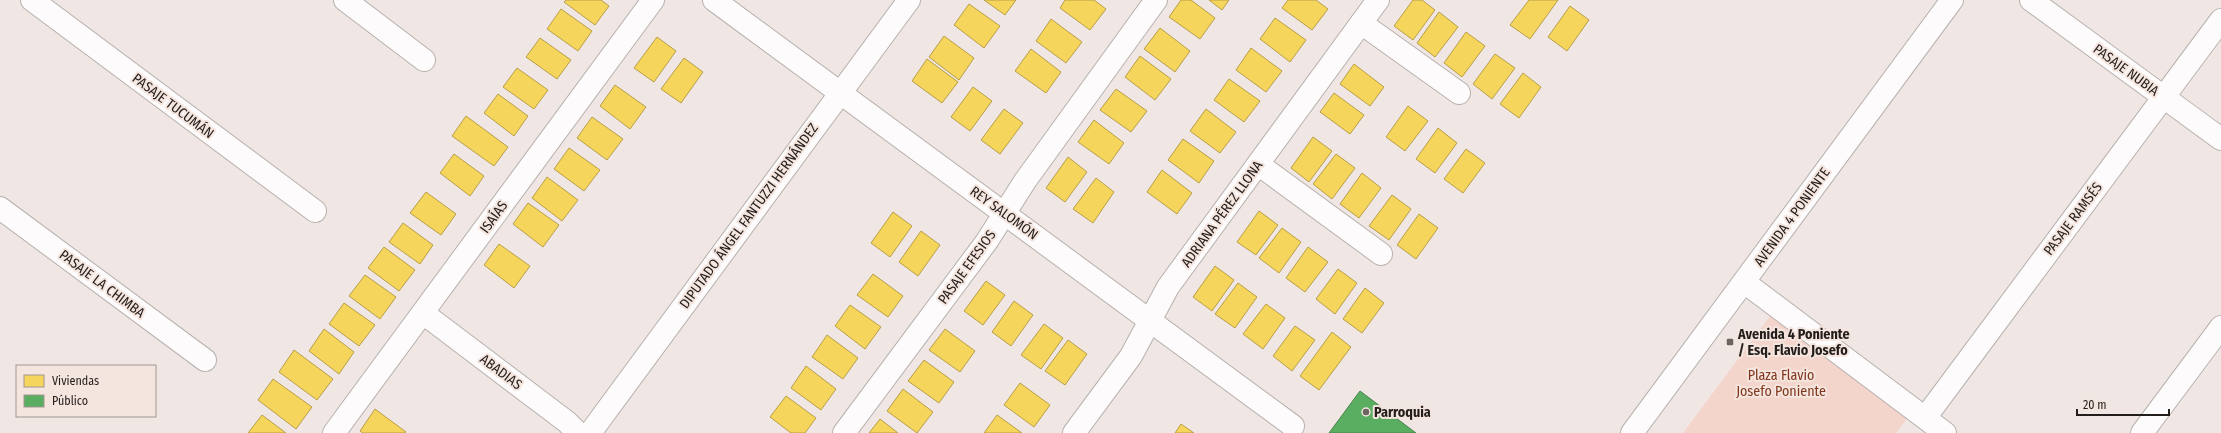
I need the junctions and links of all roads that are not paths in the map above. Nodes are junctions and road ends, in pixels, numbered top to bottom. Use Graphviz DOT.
graph roads {
  1 [pos="32,0"];
  2 [pos="345,0"];
  3 [pos="653,0"];
  4 [pos="714,0"];
  5 [pos="908,0"];
  6 [pos="1156,0"];
  7 [pos="1378,0"];
  8 [pos="1952,0"];
  9 [pos="2031,0"];
  10 [pos="2221,20"];
  11 [pos="1361,23"];
  12 [pos="424,60"];
  13 [pos="840,93"];
  14 [pos="1459,94"];
  15 [pos="2164,97"];
  16 [pos="2221,139"];
  17 [pos="1258,164"];
  18 [pos="0,208"];
  19 [pos="315,211"];
  20 [pos="1004,213"];
  21 [pos="1381,254"];
  22 [pos="1744,282"];
  23 [pos="423,313"];
  24 [pos="1150,320"];
  25 [pos="2221,327"];
  26 [pos="205,360"];
  27 [pos="1925,418"];
  28 [pos="1293,426"];
  29 [pos="1637,431"];
  30 [pos="334,433"];
  31 [pos="578,433"];
  32 [pos="590,433"];
  33 [pos="844,433"];
  34 [pos="1074,433"];
  35 [pos="1945,433"];
  36 [pos="2142,433"];
  1 -- 19 [label="street, PASAJE TUCUMÁN"];
  2 -- 12 [label="street"];
  3 -- 23 [label="street, ISAÍAS"];
  4 -- 13 [label="street, REY SALOMÓN"];
  5 -- 13 [label="street, DIPUTADO ÁNGEL FANTUZZI HERNÁNDEZ"];
  6 -- 20 [label="street, PASAJE EFESIOS"];
  7 -- 11 [label="street, ADRIANA PÉREZ LLONA"];
  8 -- 22 [label="street, AVENIDA 4 PONIENTE"];
  9 -- 15 [label="street, PASAJE NUBIA"];
  10 -- 15 [label="street, PASAJE RAMSÉS"];
  11 -- 14 [label="street"];
  11 -- 17 [label="street, ADRIANA PÉREZ LLONA"];
  13 -- 20 [label="street, REY SALOMÓN"];
  13 -- 32 [label="street, DIPUTADO ÁNGEL FANTUZZI HERNÁNDEZ"];
  15 -- 16 [label="street, PASAJE NUBIA"];
  15 -- 27 [label="street, PASAJE RAMSÉS"];
  17 -- 21 [label="street"];
  17 -- 24 [label="street, ADRIANA PÉREZ LLONA"];
  18 -- 26 [label="street, PASAJE LA CHIMBA"];
  20 -- 24 [label="street, REY SALOMÓN"];
  20 -- 33 [label="street, PASAJE EFESIOS"];
  22 -- 27 [label="street"];
  22 -- 29 [label="street, AVENIDA 4 PONIENTE"];
  23 -- 30 [label="street, ISAÍAS"];
  23 -- 31 [label="street, ABADIAS"];
  24 -- 28 [label="street, REY SALOMÓN"];
  24 -- 34 [label="street, ADRIANA PÉREZ LLONA"];
  25 -- 36 [label="street"];
  27 -- 35 [label="street"];
}
